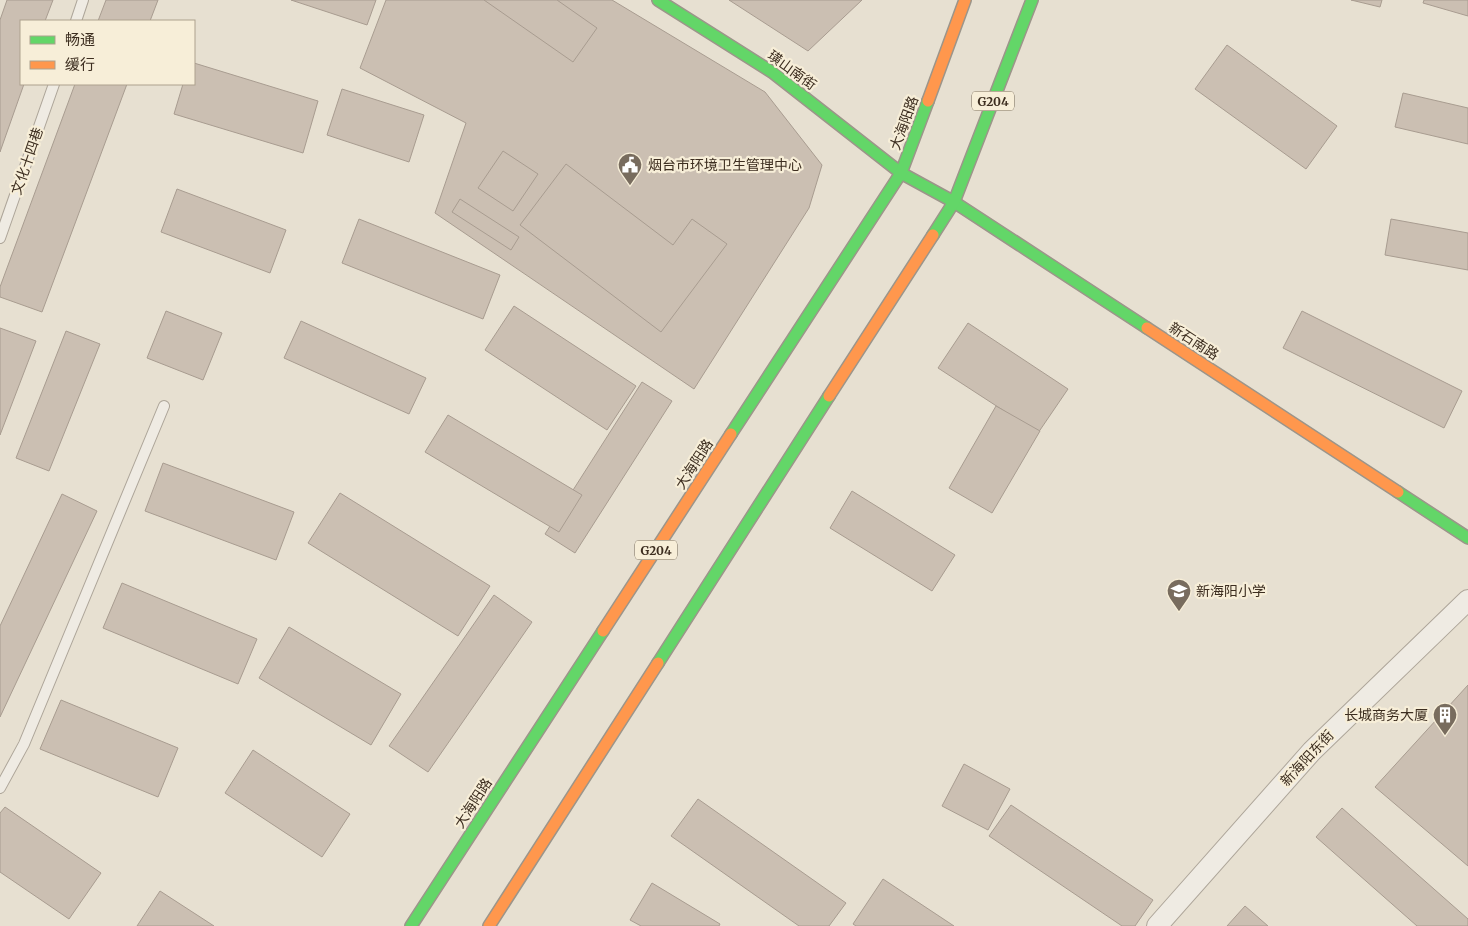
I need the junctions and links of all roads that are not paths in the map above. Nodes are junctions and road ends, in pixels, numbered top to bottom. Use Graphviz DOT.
graph roads {
  1 [pos="83,0"];
  2 [pos="658,0"];
  3 [pos="965,0"];
  4 [pos="1032,0"];
  5 [pos="76,20"];
  6 [pos="54,85"];
  7 [pos="901,173"];
  8 [pos="954,202"];
  9 [pos="0,238"];
  10 [pos="164,406"];
  11 [pos="1468,538"];
  12 [pos="1468,600"];
  13 [pos="0,788"];
  14 [pos="411,926"];
  15 [pos="489,926"];
  16 [pos="1157,926"];
  1 -- 5 [label="lane"];
  2 -- 7 [label="main road, 璜山南街"];
  3 -- 7 [label="main road, 大海阳路 / G204"];
  4 -- 8 [label="main road, G204"];
  6 -- 9 [label="lane, 文化十四巷"];
  7 -- 8 [label="main road, 新石南路"];
  7 -- 14 [label="main road, 大海阳路 / G204"];
  8 -- 11 [label="main road, 新石南路"];
  8 -- 15 [label="main road, G204"];
  10 -- 13 [label="lane"];
  12 -- 16 [label="street, 新海阳东街"];
}
